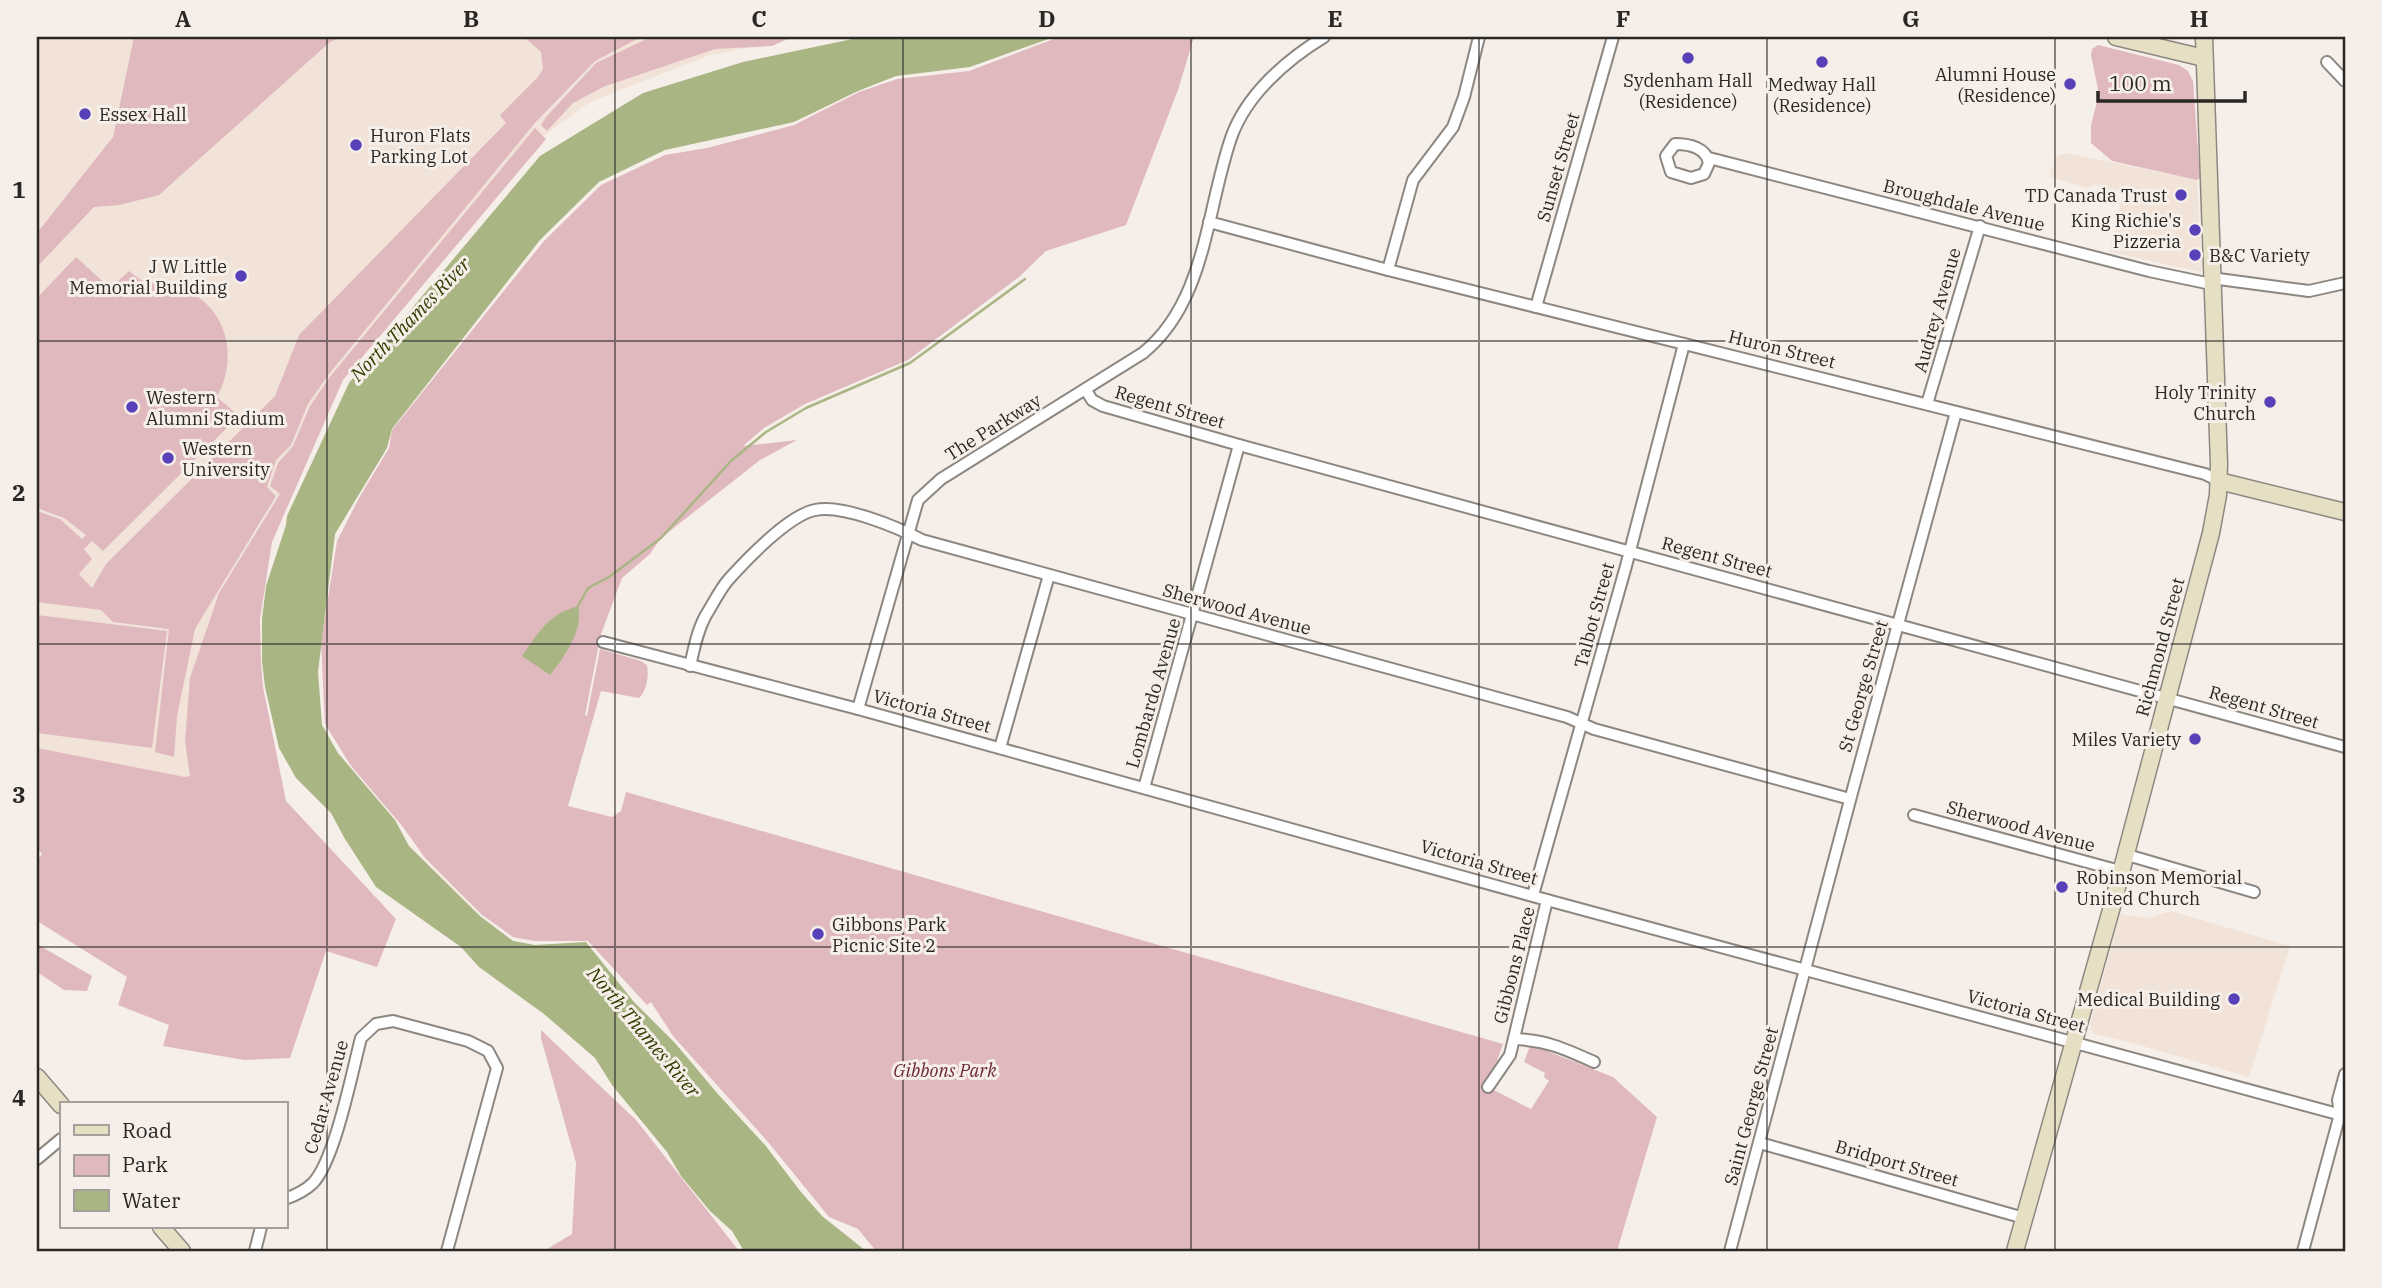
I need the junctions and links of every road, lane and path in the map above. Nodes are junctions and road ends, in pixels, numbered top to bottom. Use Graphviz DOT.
graph roads {
  1 [pos="1324,37"];
  2 [pos="1479,37"];
  3 [pos="1614,37"];
  4 [pos="2116,37"];
  5 [pos="2204,37"];
  6 [pos="2204,58"];
  7 [pos="2327,62"];
  8 [pos="2345,81"];
  9 [pos="1709,158"];
  10 [pos="1209,220"];
  11 [pos="1980,226"];
  12 [pos="1388,270"];
  13 [pos="2211,281"];
  14 [pos="2345,284"];
  15 [pos="1536,307"];
  16 [pos="1684,344"];
  17 [pos="1086,390"];
  18 [pos="1927,404"];
  19 [pos="1956,412"];
  20 [pos="1239,445"];
  21 [pos="2219,481"];
  22 [pos="2345,512"];
  23 [pos="907,532"];
  24 [pos="1629,551"];
  25 [pos="1049,575"];
  26 [pos="1193,615"];
  27 [pos="1898,625"];
  28 [pos="603,642"];
  29 [pos="690,666"];
  30 [pos="2166,697"];
  31 [pos="858,709"];
  32 [pos="1582,723"];
  33 [pos="2345,747"];
  34 [pos="1000,748"];
  35 [pos="1144,788"];
  36 [pos="1850,799"];
  37 [pos="1914,815"];
  38 [pos="2124,855"];
  39 [pos="2120,871"];
  40 [pos="2254,892"];
  41 [pos="1533,895"];
  42 [pos="1548,900"];
  43 [pos="1805,970"];
  44 [pos="1514,1039"];
  45 [pos="2073,1042"];
  46 [pos="1594,1062"];
  47 [pos="2345,1074"];
  48 [pos="37,1077"];
  49 [pos="1488,1087"];
  50 [pos="60,1104"];
  51 [pos="2344,1113"];
  52 [pos="60,1140"];
  53 [pos="1760,1143"];
  54 [pos="37,1159"];
  55 [pos="287,1198"];
  56 [pos="2024,1218"];
  57 [pos="162,1228"];
  58 [pos="261,1228"];
  59 [pos="182,1251"];
  60 [pos="254,1251"];
  61 [pos="447,1251"];
  62 [pos="1730,1251"];
  63 [pos="2015,1251"];
  64 [pos="2303,1251"];
  1 -- 10 [label="street, The Parkway"];
  2 -- 12 [label="street"];
  3 -- 15 [label="street, Sunset Street"];
  4 -- 6 [label="main road"];
  5 -- 6 [label="main road, Richmond Street"];
  6 -- 13 [label="main road, Richmond Street"];
  7 -- 8 [label="street"];
  9 -- 11 [label="street, Broughdale Avenue"];
  10 -- 12 [label="street, Huron Street"];
  10 -- 17 [label="street, The Parkway"];
  11 -- 13 [label="street, Broughdale Avenue"];
  11 -- 18 [label="street, Audrey Avenue"];
  12 -- 15 [label="street, Huron Street"];
  13 -- 14 [label="street, Broughdale Avenue"];
  13 -- 21 [label="main road, Richmond Street"];
  15 -- 16 [label="street, Huron Street"];
  16 -- 18 [label="street, Huron Street"];
  16 -- 24 [label="street, Talbot Street"];
  17 -- 20 [label="street, Regent Street"];
  17 -- 23 [label="street, The Parkway"];
  18 -- 19 [label="street, Huron Street"];
  19 -- 21 [label="street, Huron Street"];
  19 -- 27 [label="street, St George Street"];
  20 -- 24 [label="street, Regent Street"];
  20 -- 26 [label="street, Lombardo Avenue"];
  21 -- 22 [label="main road, Huron Street"];
  21 -- 30 [label="main road, Richmond Street"];
  23 -- 25 [label="street, Sherwood Avenue"];
  23 -- 29 [label="street, Sherwood Avenue"];
  23 -- 31 [label="street, The Parkway"];
  24 -- 27 [label="street, Regent Street"];
  24 -- 32 [label="street, Talbot Street"];
  25 -- 26 [label="street, Sherwood Avenue"];
  25 -- 34 [label="street"];
  26 -- 32 [label="street, Sherwood Avenue"];
  26 -- 35 [label="street, Lombardo Avenue"];
  27 -- 30 [label="street, Regent Street"];
  27 -- 36 [label="street, St George Street"];
  28 -- 29 [label="street, Victoria Street"];
  29 -- 31 [label="street, Victoria Street"];
  30 -- 33 [label="street, Regent Street"];
  30 -- 38 [label="main road, Richmond Street"];
  31 -- 34 [label="street, Victoria Street"];
  32 -- 36 [label="street, Sherwood Avenue"];
  32 -- 41 [label="street, Talbot Street"];
  34 -- 35 [label="street, Victoria Street"];
  35 -- 41 [label="street, Victoria Street"];
  36 -- 43 [label="street, St George Street"];
  37 -- 39 [label="street, Sherwood Avenue"];
  38 -- 39 [label="main road, Richmond Street"];
  38 -- 40 [label="street"];
  39 -- 45 [label="main road, Richmond Street"];
  41 -- 42 [label="street, Victoria Street"];
  42 -- 43 [label="street, Victoria Street"];
  42 -- 44 [label="street, Gibbons Place"];
  43 -- 45 [label="street, Victoria Street"];
  43 -- 53 [label="street, Saint George Street"];
  44 -- 46 [label="street, Gibbons Place"];
  44 -- 49 [label="street, Gibbons Place"];
  45 -- 51 [label="street, Victoria Street"];
  45 -- 56 [label="main road, Richmond Street"];
  47 -- 51 [label="street"];
  48 -- 50 [label="main road"];
  51 -- 64 [label="street"];
  52 -- 54 [label="street"];
  53 -- 56 [label="street, Bridport Street"];
  53 -- 62 [label="street, Saint George Street"];
  55 -- 61 [label="street, Cedar Avenue"];
  56 -- 63 [label="main road, Richmond Street"];
  57 -- 59 [label="main road"];
  58 -- 60 [label="street"];
}
